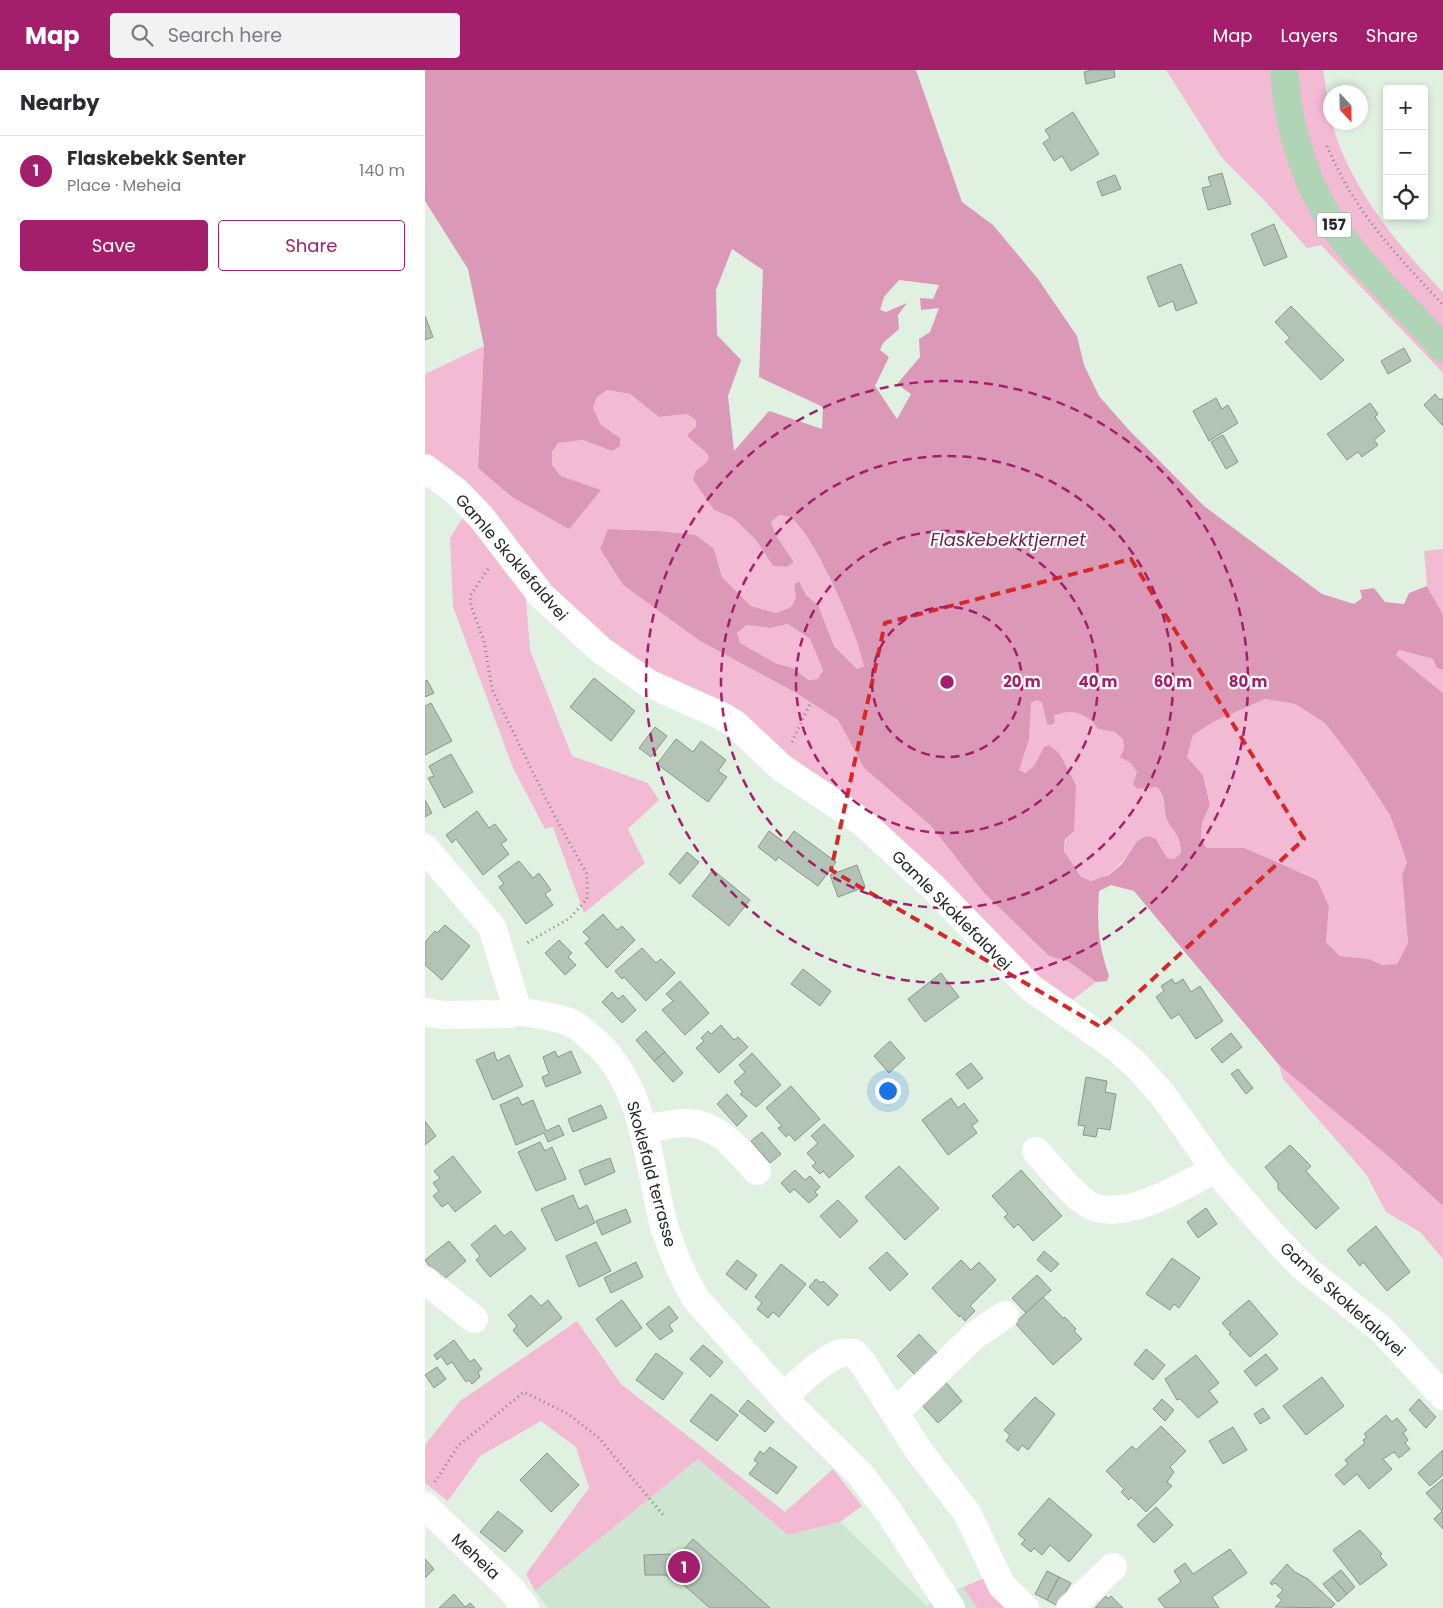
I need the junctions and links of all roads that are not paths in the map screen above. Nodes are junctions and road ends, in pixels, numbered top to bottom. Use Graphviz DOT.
graph roads {
  1 [pos="1284,70"];
  2 [pos="1443,348"];
  3 [pos="425,468"];
  4 [pos="425,848"];
  5 [pos="518,1011"];
  6 [pos="425,1012"];
  7 [pos="643,1129"];
  8 [pos="1035,1151"];
  9 [pos="1215,1169"];
  10 [pos="757,1171"];
  11 [pos="425,1280"];
  12 [pos="1005,1315"];
  13 [pos="474,1319"];
  14 [pos="1443,1396"];
  15 [pos="784,1398"];
  16 [pos="895,1413"];
  17 [pos="430,1495"];
  18 [pos="1113,1567"];
  19 [pos="525,1608"];
  20 [pos="951,1608"];
  21 [pos="1025,1608"];
  22 [pos="1070,1608"];
  1 -- 2 [label="main road, 157"];
  3 -- 9 [label="street, Gamle Skoklefaldvei"];
  4 -- 5 [label="street"];
  5 -- 6 [label="street, Skoklefald terrasse"];
  5 -- 7 [label="street, Skoklefald terrasse"];
  7 -- 10 [label="street"];
  7 -- 15 [label="street, Skoklefald terrasse"];
  8 -- 9 [label="street"];
  9 -- 14 [label="street, Gamle Skoklefaldvei"];
  11 -- 13 [label="street"];
  12 -- 16 [label="street"];
  15 -- 16 [label="street"];
  15 -- 20 [label="street, Skoklefald terrasse"];
  16 -- 21 [label="street"];
  17 -- 19 [label="street, Meheia"];
  18 -- 22 [label="street"];
}
